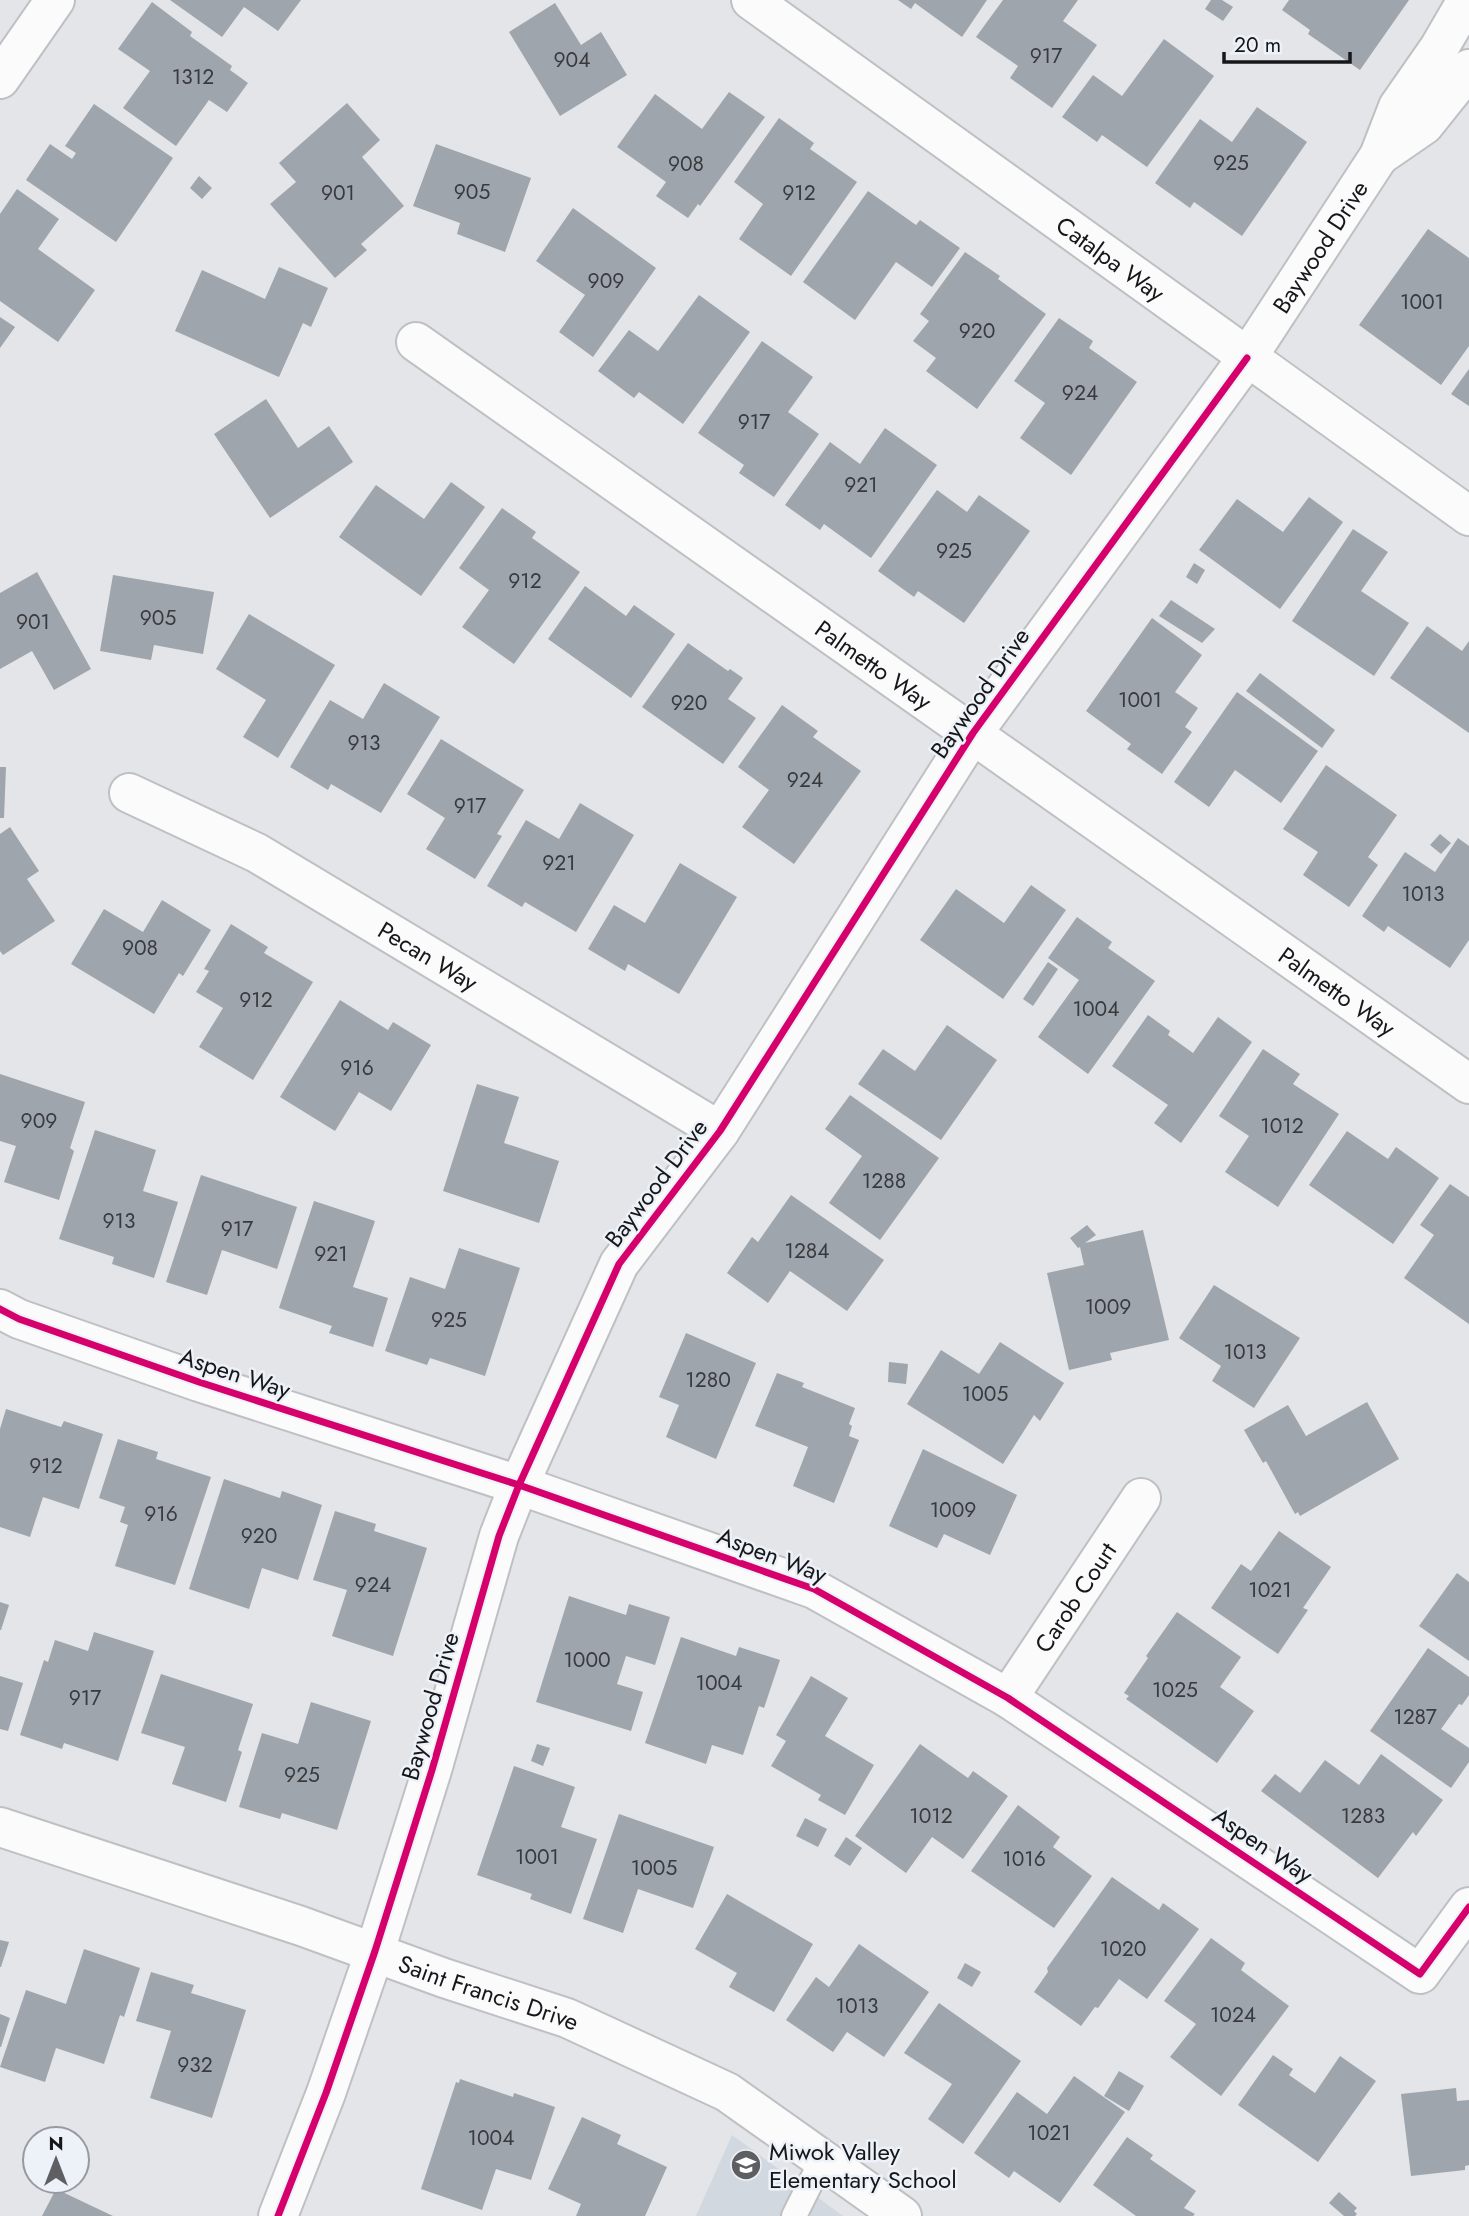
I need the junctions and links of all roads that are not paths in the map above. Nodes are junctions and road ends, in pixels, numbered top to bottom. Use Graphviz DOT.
graph roads {
  1 [pos="55,0"];
  2 [pos="751,0"];
  3 [pos="1467,0"];
  4 [pos="1469,69"];
  5 [pos="0,79"];
  6 [pos="1379,156"];
  7 [pos="416,342"];
  8 [pos="1247,358"];
  9 [pos="1469,516"];
  10 [pos="973,733"];
  11 [pos="129,793"];
  12 [pos="1469,1084"];
  13 [pos="720,1131"];
  14 [pos="0,1309"];
  15 [pos="519,1485"];
  16 [pos="1141,1498"];
  17 [pos="1008,1698"];
  18 [pos="0,1827"];
  19 [pos="1469,1907"];
  20 [pos="375,1951"];
  21 [pos="822,2160"];
  22 [pos="278,2216"];
  23 [pos="794,2216"];
  24 [pos="902,2216"];
  1 -- 5 [label="street"];
  2 -- 8 [label="street, Catalpa Way"];
  3 -- 6 [label="street, Baywood Drive"];
  4 -- 6 [label="street, Baywood Drive"];
  6 -- 8 [label="street, Baywood Drive"];
  7 -- 10 [label="street, Palmetto Way"];
  8 -- 9 [label="street, Catalpa Way"];
  8 -- 10 [label="street, Baywood Drive"];
  10 -- 12 [label="street, Palmetto Way"];
  10 -- 13 [label="street, Baywood Drive"];
  11 -- 13 [label="street, Pecan Way"];
  13 -- 15 [label="street, Baywood Drive"];
  14 -- 15 [label="street, Aspen Way"];
  15 -- 17 [label="street, Aspen Way"];
  15 -- 20 [label="street, Baywood Drive"];
  16 -- 17 [label="street, Carob Court"];
  17 -- 19 [label="street, Aspen Way"];
  18 -- 20 [label="street, Saint Francis Drive"];
  20 -- 21 [label="street, Saint Francis Drive"];
  20 -- 22 [label="street, Baywood Drive"];
  21 -- 23 [label="lane"];
  21 -- 24 [label="street, Saint Francis Drive"];
}
